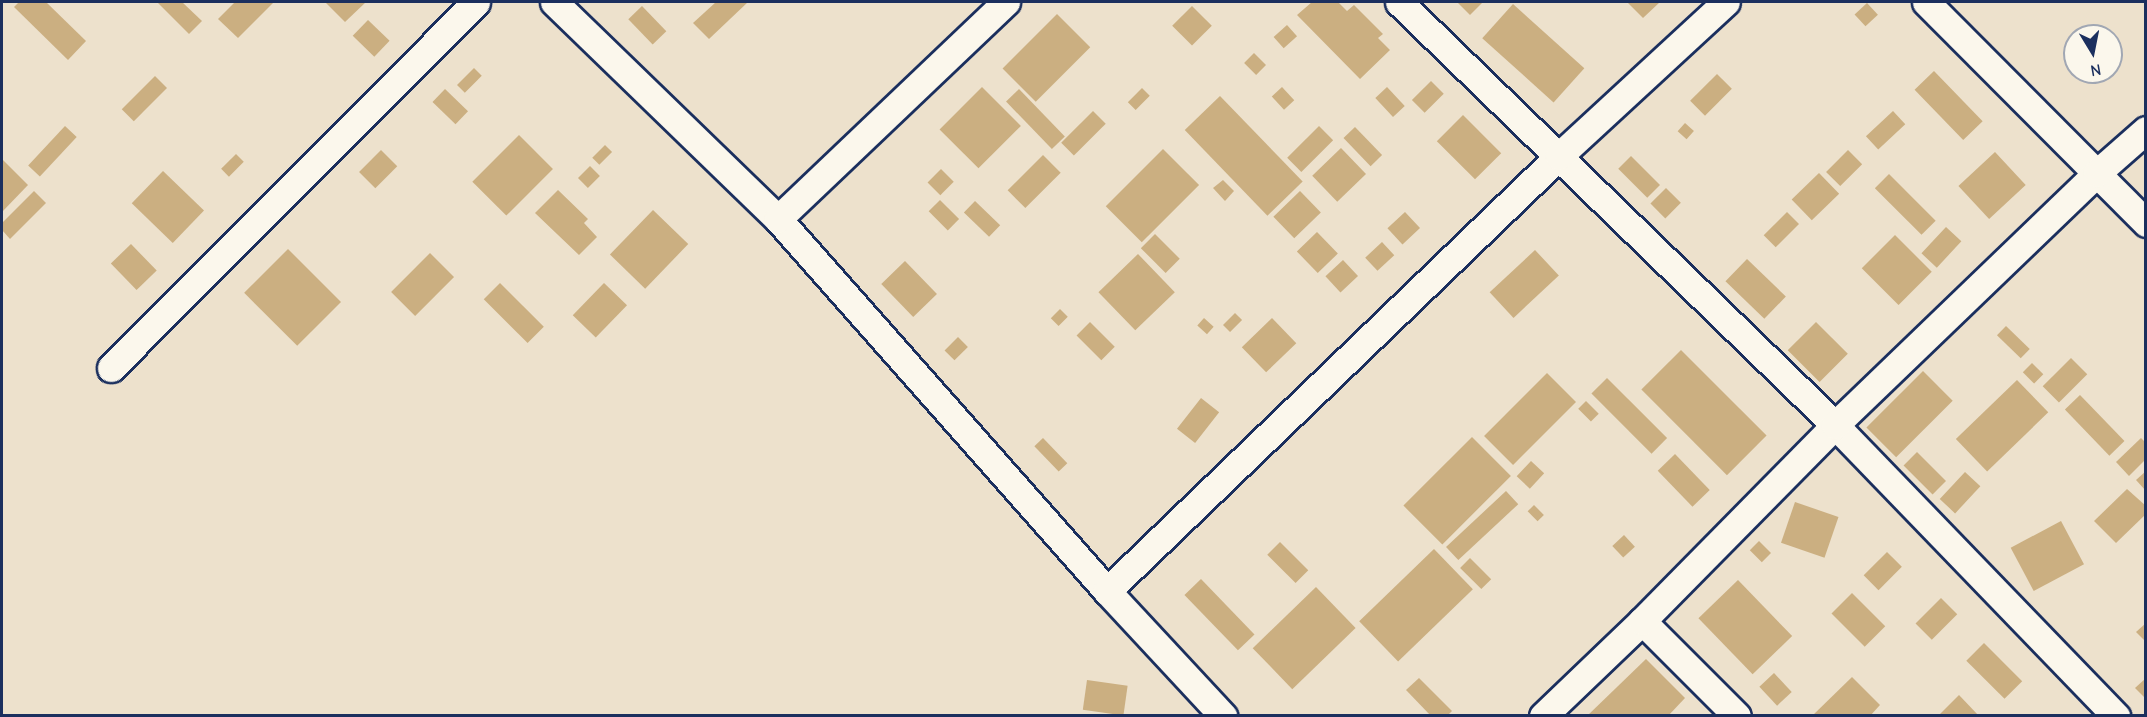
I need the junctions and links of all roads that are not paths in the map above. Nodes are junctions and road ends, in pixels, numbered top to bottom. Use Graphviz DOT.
graph roads {
  1 [pos="476,2"];
  2 [pos="554,2"];
  3 [pos="1006,2"];
  4 [pos="1398,2"];
  5 [pos="1726,2"];
  6 [pos="1926,2"];
  7 [pos="2145,130"];
  8 [pos="1559,156"];
  9 [pos="2097,173"];
  10 [pos="778,219"];
  11 [pos="2145,223"];
  12 [pos="111,368"];
  13 [pos="1835,425"];
  14 [pos="1107,591"];
  15 [pos="1642,621"];
  16 [pos="1223,716"];
  17 [pos="1543,716"];
  18 [pos="1737,716"];
  19 [pos="2116,716"];
  1 -- 12 [label="street"];
  2 -- 10 [label="street"];
  3 -- 10 [label="street"];
  4 -- 8 [label="street"];
  5 -- 8 [label="street"];
  6 -- 9 [label="street"];
  7 -- 9 [label="street"];
  8 -- 13 [label="street"];
  8 -- 14 [label="street"];
  9 -- 11 [label="street"];
  9 -- 13 [label="street"];
  10 -- 14 [label="street"];
  13 -- 15 [label="street"];
  13 -- 19 [label="street"];
  14 -- 16 [label="street"];
  15 -- 17 [label="street"];
  15 -- 18 [label="street"];
}
